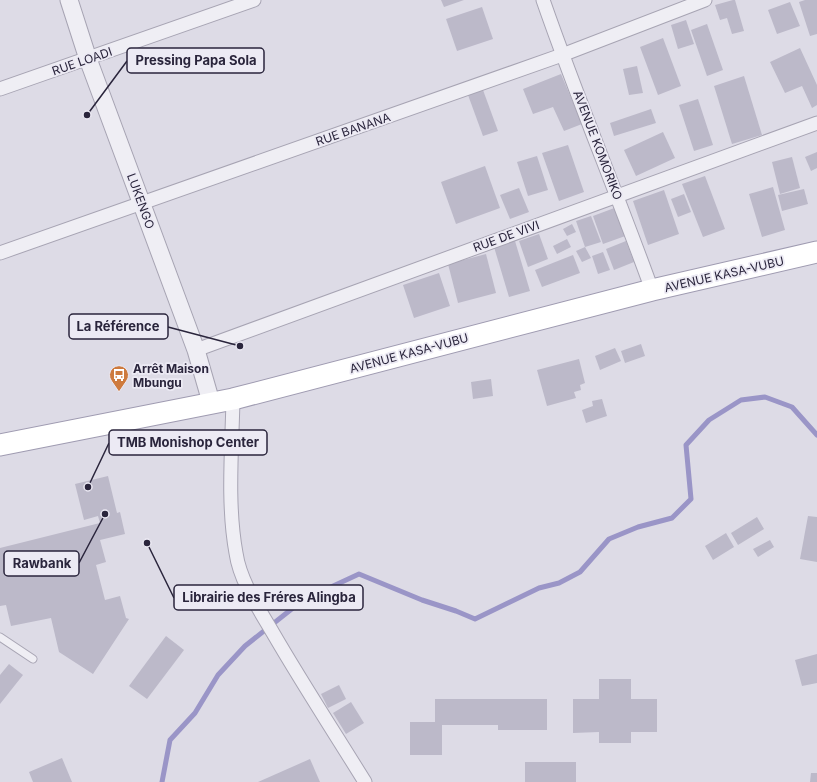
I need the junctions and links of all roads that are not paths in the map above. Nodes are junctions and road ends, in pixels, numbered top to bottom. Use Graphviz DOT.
graph roads {
  1 [pos="69,0"];
  2 [pos="254,0"];
  3 [pos="543,0"];
  4 [pos="705,0"];
  5 [pos="562,55"];
  6 [pos="88,58"];
  7 [pos="0,89"];
  8 [pos="817,123"];
  9 [pos="617,195"];
  10 [pos="142,203"];
  11 [pos="817,252"];
  12 [pos="0,253"];
  13 [pos="652,290"];
  14 [pos="196,350"];
  15 [pos="233,399"];
  16 [pos="211,402"];
  17 [pos="0,446"];
  18 [pos="0,637"];
  19 [pos="33,659"];
  20 [pos="365,782"];
  1 -- 6 [label="street, LUKENGO"];
  2 -- 6 [label="street, RUE LOADI"];
  3 -- 5 [label="street, AVENUE KOMORIKO"];
  4 -- 5 [label="street, RUE BANANA"];
  5 -- 9 [label="street, AVENUE KOMORIKO"];
  5 -- 10 [label="street, RUE BANANA"];
  6 -- 7 [label="street, RUE LOADI"];
  6 -- 10 [label="street, LUKENGO"];
  8 -- 9 [label="street, RUE DE VIVI"];
  9 -- 13 [label="street, AVENUE KOMORIKO"];
  9 -- 14 [label="street, RUE DE VIVI"];
  10 -- 12 [label="street, RUE BANANA"];
  10 -- 14 [label="street, LUKENGO"];
  11 -- 13 [label="main road, AVENUE KASA-VUBU"];
  13 -- 15 [label="main road, AVENUE KASA-VUBU"];
  14 -- 16 [label="street, LUKENGO"];
  15 -- 16 [label="main road, AVENUE KASA-VUBU"];
  15 -- 20 [label="street"];
  16 -- 17 [label="main road, AVENUE KASA-VUBU"];
  18 -- 19 [label="lane"];
}
